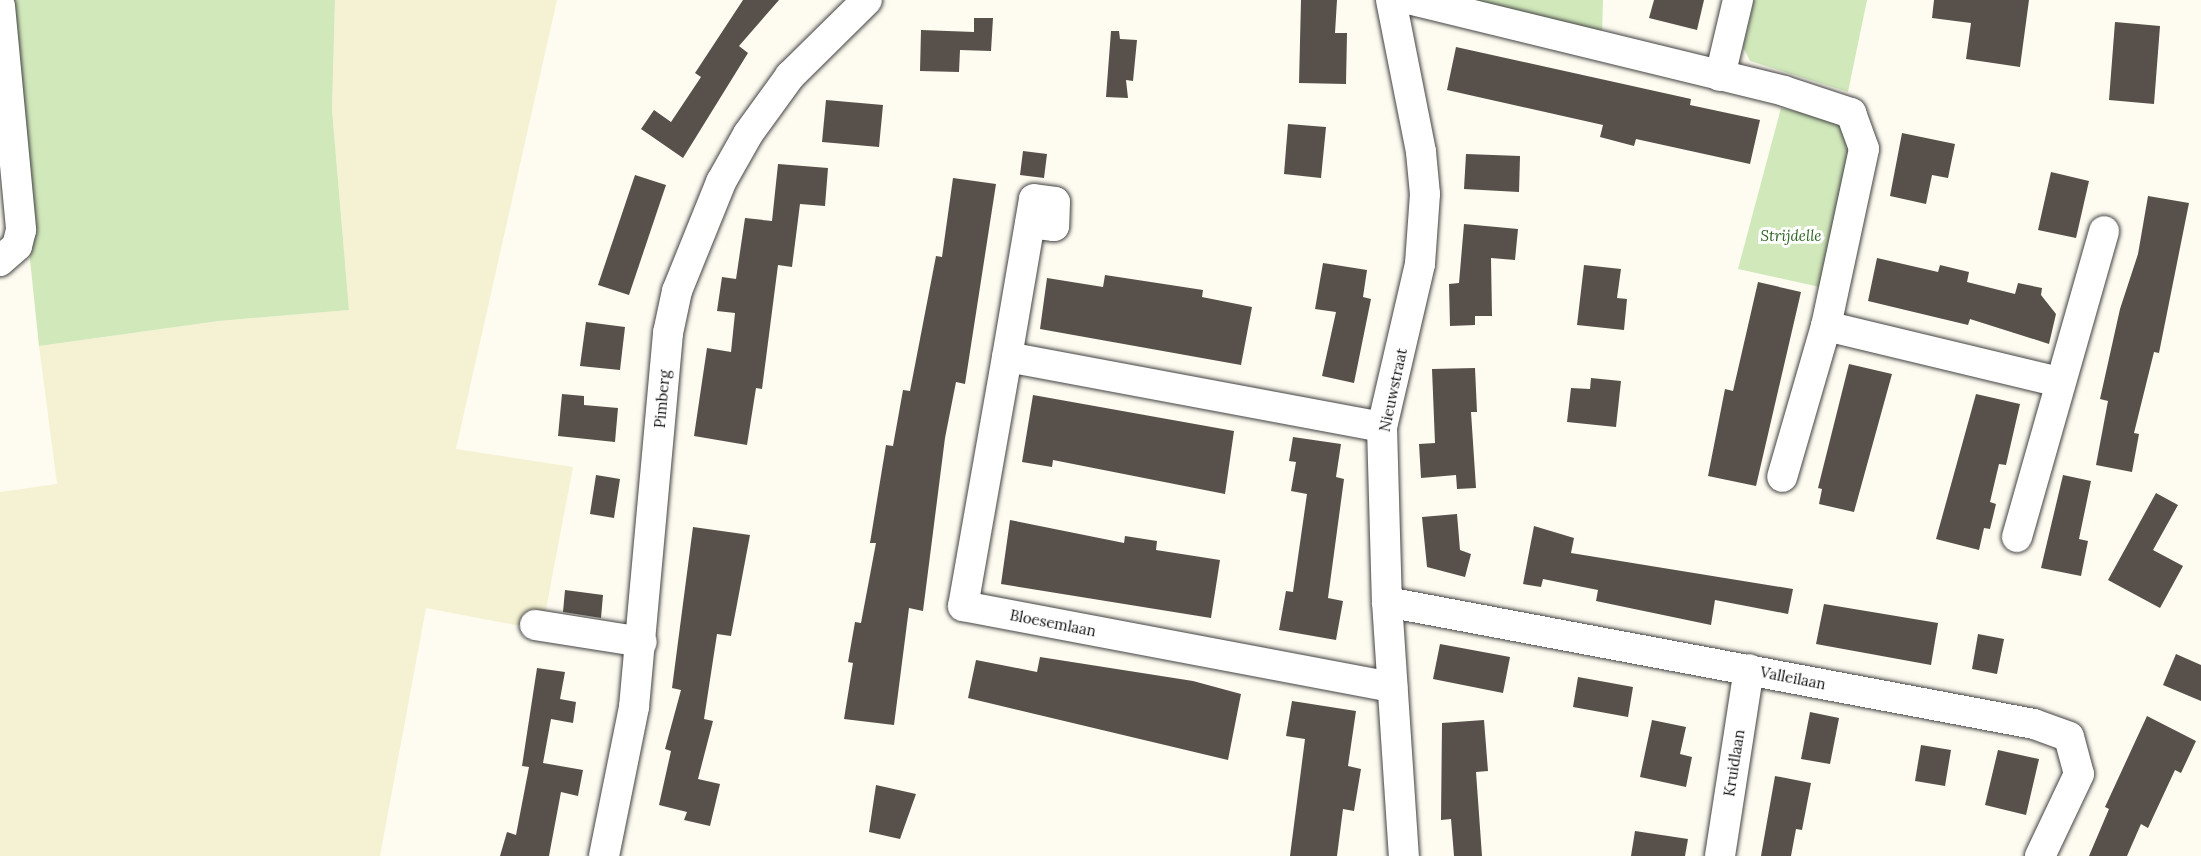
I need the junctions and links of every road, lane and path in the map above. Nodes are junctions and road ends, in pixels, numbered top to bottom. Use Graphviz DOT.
graph roads {
  1 [pos="867,0"];
  2 [pos="1391,0"];
  3 [pos="1412,0"];
  4 [pos="1737,0"];
  5 [pos="0,8"];
  6 [pos="1720,76"];
  7 [pos="1030,223"];
  8 [pos="2104,231"];
  9 [pos="0,261"];
  10 [pos="1826,326"];
  11 [pos="1007,357"];
  12 [pos="2060,382"];
  13 [pos="1383,427"];
  14 [pos="1782,477"];
  15 [pos="2018,537"];
  16 [pos="1387,602"];
  17 [pos="535,625"];
  18 [pos="642,642"];
  19 [pos="1749,669"];
  20 [pos="1392,687"];
  21 [pos="604,856"];
  22 [pos="1404,856"];
  23 [pos="1720,856"];
  24 [pos="2040,856"];
  1 -- 18 [label="street, Pimberg"];
  2 -- 13 [label="street, Nieuwstraat"];
  3 -- 6 [label="street"];
  4 -- 6 [label="street"];
  5 -- 9 [label="street"];
  6 -- 10 [label="street"];
  7 -- 11 [label="street, Bloesemlaan"];
  8 -- 12 [label="street"];
  10 -- 12 [label="street"];
  10 -- 14 [label="street"];
  11 -- 13 [label="street"];
  11 -- 20 [label="street, Bloesemlaan"];
  12 -- 15 [label="street"];
  13 -- 16 [label="street, Nieuwstraat"];
  16 -- 19 [label="street, Valleilaan"];
  16 -- 20 [label="street, Nieuwstraat"];
  17 -- 18 [label="street"];
  18 -- 21 [label="street, Pimberg"];
  19 -- 23 [label="street, Kruidlaan"];
  19 -- 24 [label="street, Valleilaan"];
  20 -- 22 [label="street, Nieuwstraat"];
}
